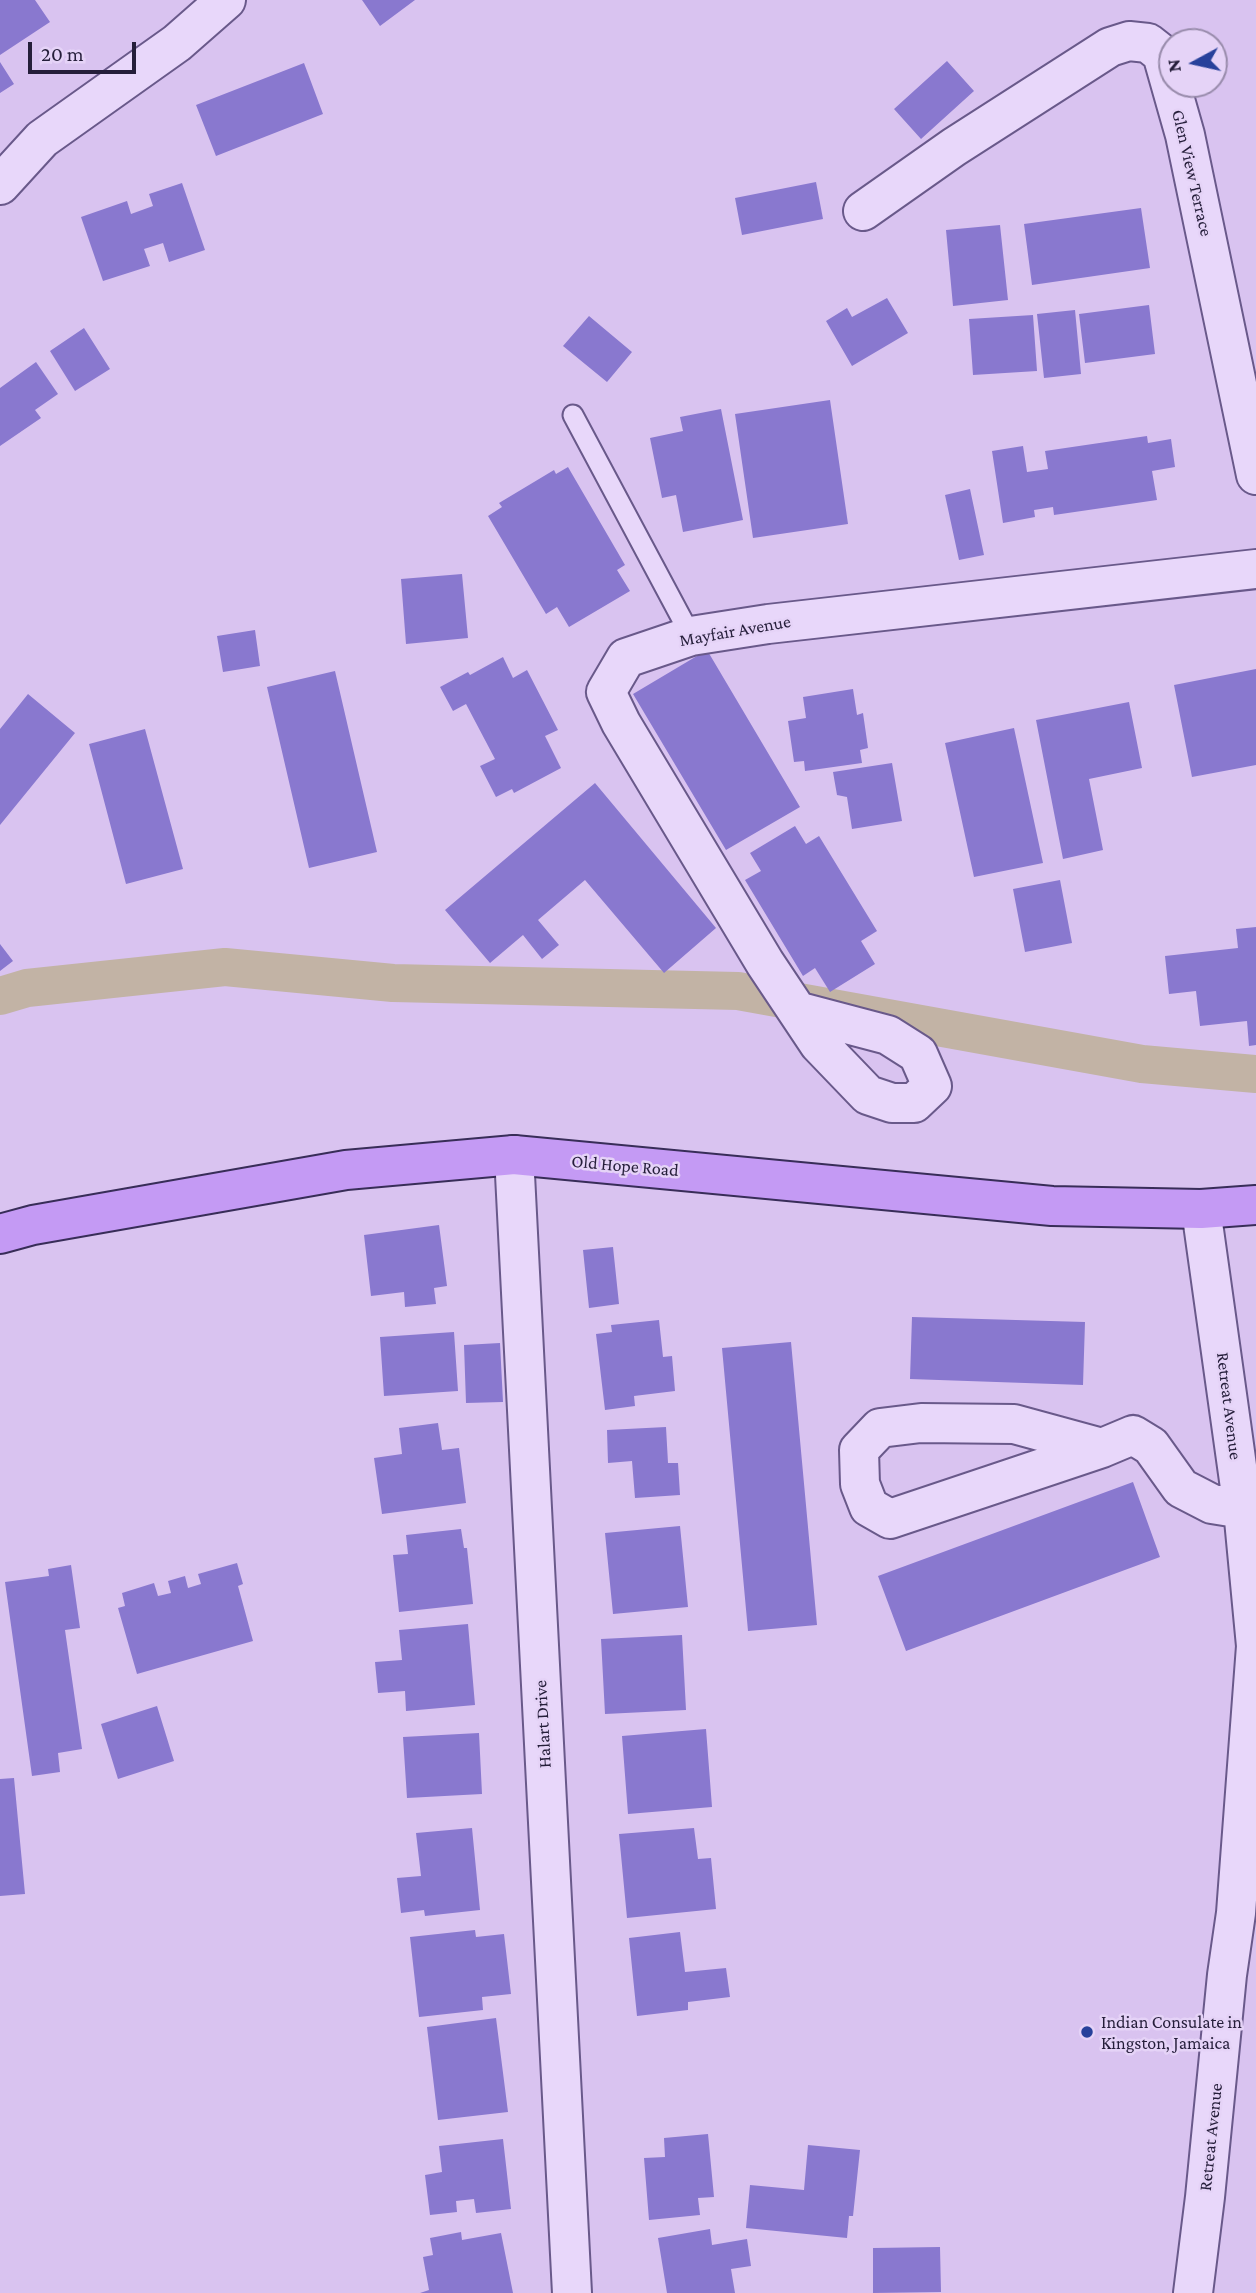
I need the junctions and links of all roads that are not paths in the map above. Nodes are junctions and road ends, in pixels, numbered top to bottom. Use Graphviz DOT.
graph roads {
  1 [pos="226,0"];
  2 [pos="0,185"];
  3 [pos="863,211"];
  4 [pos="1248,397"];
  5 [pos="573,415"];
  6 [pos="1256,475"];
  7 [pos="1256,569"];
  8 [pos="691,636"];
  9 [pos="797,1011"];
  10 [pos="513,1156"];
  11 [pos="1256,1205"];
  12 [pos="1201,1209"];
  13 [pos="0,1234"];
  14 [pos="1102,1448"];
  15 [pos="1243,1509"];
  16 [pos="1256,1646"];
  17 [pos="1246,1916"];
  18 [pos="572,2293"];
  19 [pos="1193,2293"];
  1 -- 2 [label="street"];
  3 -- 4 [label="street, Glen View Terrace"];
  4 -- 6 [label="street, Glen View Terrace"];
  5 -- 8 [label="lane"];
  7 -- 8 [label="street, Mayfair Avenue"];
  8 -- 9 [label="street, Mayfair Avenue"];
  10 -- 12 [label="main road, Old Hope Road"];
  10 -- 13 [label="main road, Old Hope Road"];
  10 -- 18 [label="street, Halart Drive"];
  11 -- 12 [label="main road, Old Hope Road"];
  12 -- 15 [label="street, Retreat Avenue"];
  14 -- 14 [label="street"];
  14 -- 15 [label="street"];
  15 -- 16 [label="street, Retreat Avenue"];
  16 -- 17 [label="street, Retreat Avenue"];
  17 -- 19 [label="street, Retreat Avenue"];
}
